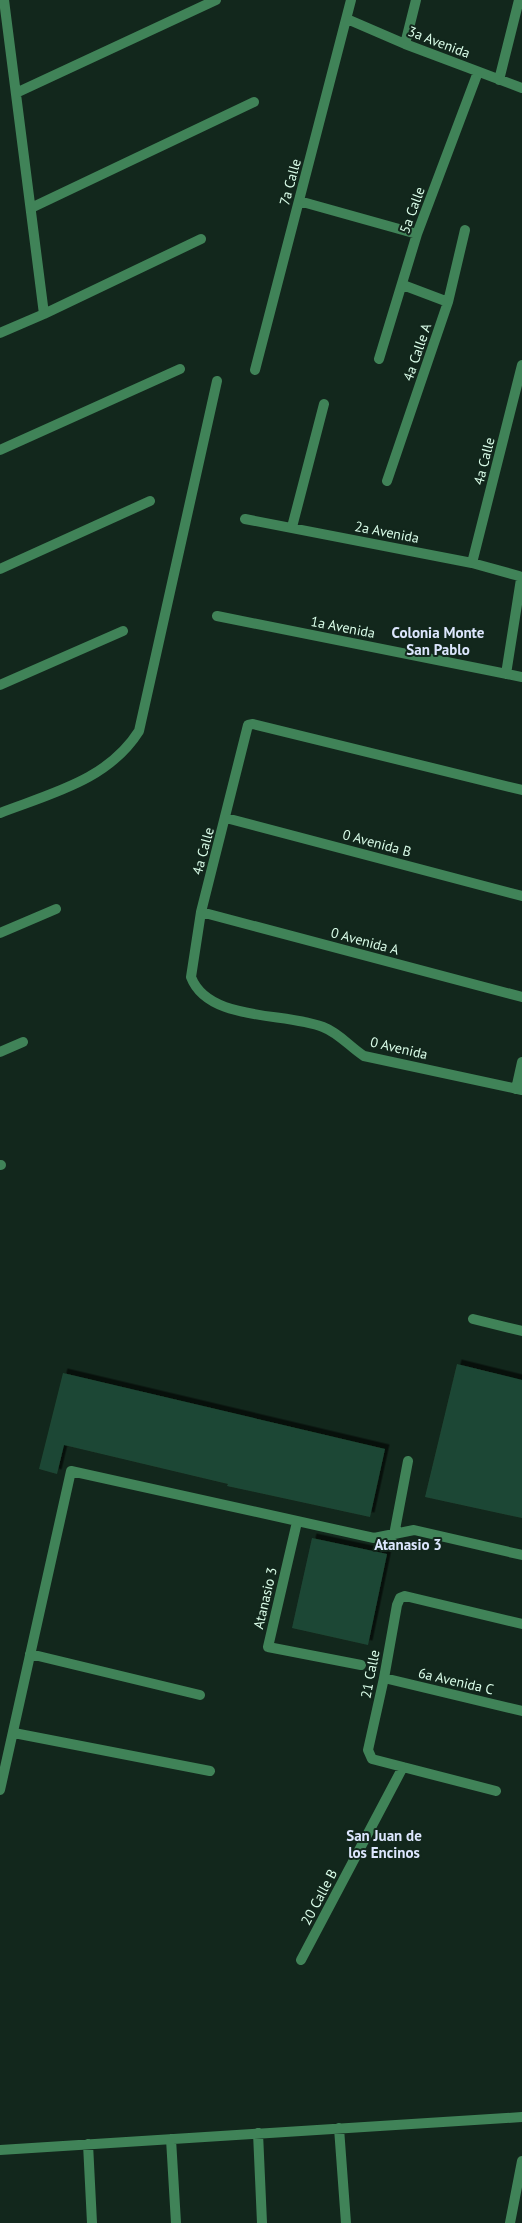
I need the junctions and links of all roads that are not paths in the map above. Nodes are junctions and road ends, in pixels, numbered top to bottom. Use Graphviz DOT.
graph roads {
  1 [pos="4,0"];
  2 [pos="216,0"];
  3 [pos="351,0"];
  4 [pos="416,0"];
  5 [pos="519,0"];
  6 [pos="347,19"];
  7 [pos="405,44"];
  8 [pos="478,72"];
  9 [pos="499,80"];
  10 [pos="522,88"];
  11 [pos="16,94"];
  12 [pos="254,102"];
  13 [pos="300,201"];
  14 [pos="30,208"];
  15 [pos="466,230"];
  16 [pos="417,234"];
  17 [pos="201,239"];
  18 [pos="403,285"];
  19 [pos="448,302"];
  20 [pos="44,314"];
  21 [pos="0,332"];
  22 [pos="379,360"];
  23 [pos="522,365"];
  24 [pos="180,368"];
  25 [pos="255,370"];
  26 [pos="217,381"];
  27 [pos="324,404"];
  28 [pos="0,450"];
  29 [pos="387,482"];
  30 [pos="150,501"];
  31 [pos="245,519"];
  32 [pos="292,527"];
  33 [pos="472,563"];
  34 [pos="0,568"];
  35 [pos="217,616"];
  36 [pos="123,631"];
  37 [pos="506,674"];
  38 [pos="522,677"];
  39 [pos="0,685"];
  40 [pos="522,790"];
  41 [pos="0,813"];
  42 [pos="226,818"];
  43 [pos="522,896"];
  44 [pos="56,909"];
  45 [pos="201,912"];
  46 [pos="0,933"];
  47 [pos="196,986"];
  48 [pos="522,997"];
  49 [pos="23,1042"];
  50 [pos="0,1052"];
  51 [pos="522,1062"];
  52 [pos="519,1089"];
  53 [pos="472,1319"];
  54 [pos="522,1331"];
  55 [pos="408,1461"];
  56 [pos="297,1522"];
  57 [pos="394,1535"];
  58 [pos="522,1555"];
  59 [pos="522,1624"];
  60 [pos="30,1654"];
  61 [pos="361,1665"];
  62 [pos="384,1678"];
  63 [pos="200,1695"];
  64 [pos="522,1711"];
  65 [pos="14,1733"];
  66 [pos="403,1767"];
  67 [pos="210,1771"];
  68 [pos="0,1790"];
  69 [pos="496,1790"];
  70 [pos="301,1960"];
  71 [pos="522,2117"];
  72 [pos="339,2128"];
  73 [pos="258,2133"];
  74 [pos="171,2139"];
  75 [pos="88,2144"];
  76 [pos="0,2150"];
  77 [pos="522,2161"];
  78 [pos="92,2223"];
  79 [pos="176,2223"];
  80 [pos="262,2223"];
  81 [pos="346,2223"];
  82 [pos="510,2223"];
  1 -- 11 [label="street"];
  2 -- 11 [label="street"];
  3 -- 6 [label="street, 7a Calle"];
  4 -- 7 [label="street"];
  5 -- 9 [label="street"];
  6 -- 7 [label="street, 3a Avenida"];
  6 -- 13 [label="street, 7a Calle"];
  7 -- 8 [label="street, 3a Avenida"];
  8 -- 9 [label="street, 3a Avenida"];
  8 -- 16 [label="street, 5a Calle"];
  9 -- 10 [label="street, 3a Avenida"];
  11 -- 14 [label="street"];
  12 -- 14 [label="street"];
  13 -- 16 [label="street"];
  13 -- 25 [label="street, 7a Calle"];
  14 -- 20 [label="street"];
  15 -- 19 [label="street, 4a Calle A"];
  16 -- 18 [label="street, 5a Calle"];
  17 -- 20 [label="street"];
  18 -- 19 [label="street"];
  18 -- 22 [label="street, 5a Calle"];
  19 -- 29 [label="street, 4a Calle A"];
  20 -- 21 [label="street"];
  23 -- 33 [label="street, 4a Calle"];
  24 -- 28 [label="street"];
  26 -- 41 [label="street"];
  27 -- 32 [label="street"];
  30 -- 34 [label="street"];
  31 -- 32 [label="street, 2a Avenida"];
  32 -- 33 [label="street, 2a Avenida"];
  33 -- 37 [label="street, 2a Avenida"];
  35 -- 37 [label="street, 1a Avenida"];
  36 -- 39 [label="street"];
  37 -- 38 [label="street, 1a Avenida"];
  40 -- 42 [label="street, 4a Calle"];
  42 -- 43 [label="street, 0 Avenida B"];
  42 -- 45 [label="street, 4a Calle"];
  44 -- 46 [label="street"];
  45 -- 47 [label="street, 4a Calle"];
  45 -- 48 [label="street, 0 Avenida A"];
  47 -- 52 [label="street, 0 Avenida"];
  49 -- 50 [label="street"];
  51 -- 52 [label="street"];
  53 -- 54 [label="street"];
  55 -- 57 [label="street"];
  56 -- 57 [label="street"];
  56 -- 60 [label="street"];
  56 -- 61 [label="street, Atanasio 3"];
  57 -- 58 [label="street"];
  59 -- 62 [label="street, 21 Calle"];
  60 -- 63 [label="street"];
  60 -- 65 [label="street"];
  62 -- 64 [label="street, 6a Avenida C"];
  62 -- 66 [label="street, 21 Calle"];
  65 -- 67 [label="street"];
  65 -- 68 [label="street"];
  66 -- 69 [label="street"];
  66 -- 70 [label="street, 20 Calle B"];
  71 -- 72 [label="street"];
  72 -- 73 [label="street"];
  72 -- 81 [label="street"];
  73 -- 74 [label="street"];
  73 -- 80 [label="street"];
  74 -- 75 [label="street"];
  74 -- 79 [label="street"];
  75 -- 76 [label="street"];
  75 -- 78 [label="street"];
  77 -- 82 [label="street"];
}
